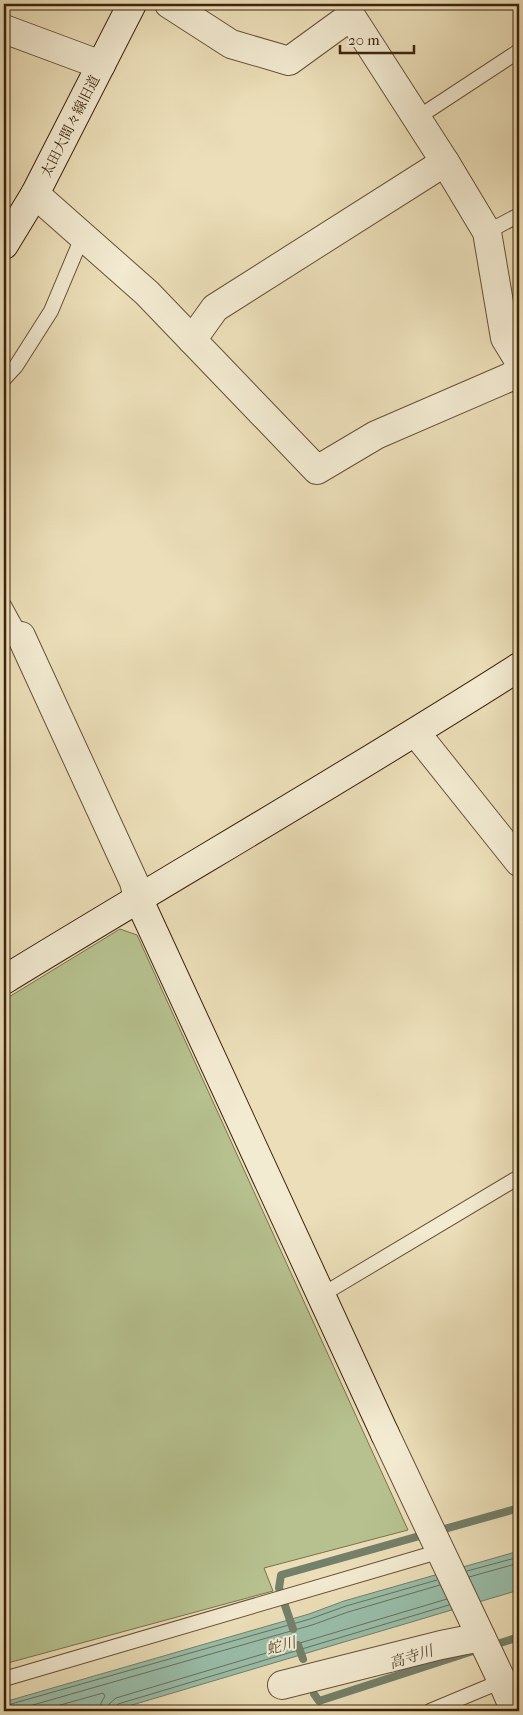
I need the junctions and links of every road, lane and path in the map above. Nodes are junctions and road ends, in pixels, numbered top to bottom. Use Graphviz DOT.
graph roads {
  1 [pos="132,4"];
  2 [pos="169,4"];
  3 [pos="4,29"];
  4 [pos="519,51"];
  5 [pos="101,65"];
  6 [pos="417,118"];
  7 [pos="444,162"];
  8 [pos="35,194"];
  9 [pos="519,215"];
  10 [pos="487,232"];
  11 [pos="83,235"];
  12 [pos="4,245"];
  13 [pos="192,340"];
  14 [pos="519,361"];
  15 [pos="519,371"];
  16 [pos="4,379"];
  17 [pos="4,605"];
  18 [pos="21,636"];
  19 [pos="519,667"];
  20 [pos="416,733"];
  21 [pos="519,862"];
  22 [pos="138,898"];
  23 [pos="4,980"];
  24 [pos="519,1177"];
  25 [pos="320,1296"];
  26 [pos="444,1557"];
  27 [pos="486,1648"];
  28 [pos="4,1679"];
  29 [pos="282,1685"];
  30 [pos="430,1711"];
  31 [pos="515,1711"];
  1 -- 5 [label="street, 太田大間々線旧道"];
  2 -- 6 [label="street"];
  3 -- 5 [label="street"];
  4 -- 6 [label="lane"];
  5 -- 8 [label="street, 太田大間々線旧道"];
  6 -- 7 [label="street"];
  7 -- 10 [label="street"];
  7 -- 13 [label="street"];
  8 -- 11 [label="street"];
  8 -- 12 [label="street, 太田大間々線旧道"];
  9 -- 10 [label="lane"];
  10 -- 14 [label="street"];
  11 -- 13 [label="street"];
  11 -- 16 [label="lane"];
  13 -- 15 [label="street"];
  17 -- 18 [label="lane"];
  18 -- 22 [label="street"];
  19 -- 20 [label="street"];
  20 -- 21 [label="street"];
  20 -- 22 [label="street"];
  22 -- 23 [label="street"];
  22 -- 25 [label="street"];
  24 -- 25 [label="lane"];
  25 -- 26 [label="street"];
  26 -- 27 [label="street"];
  26 -- 28 [label="lane"];
  27 -- 29 [label="street"];
  27 -- 30 [label="lane"];
  27 -- 31 [label="street"];
}
